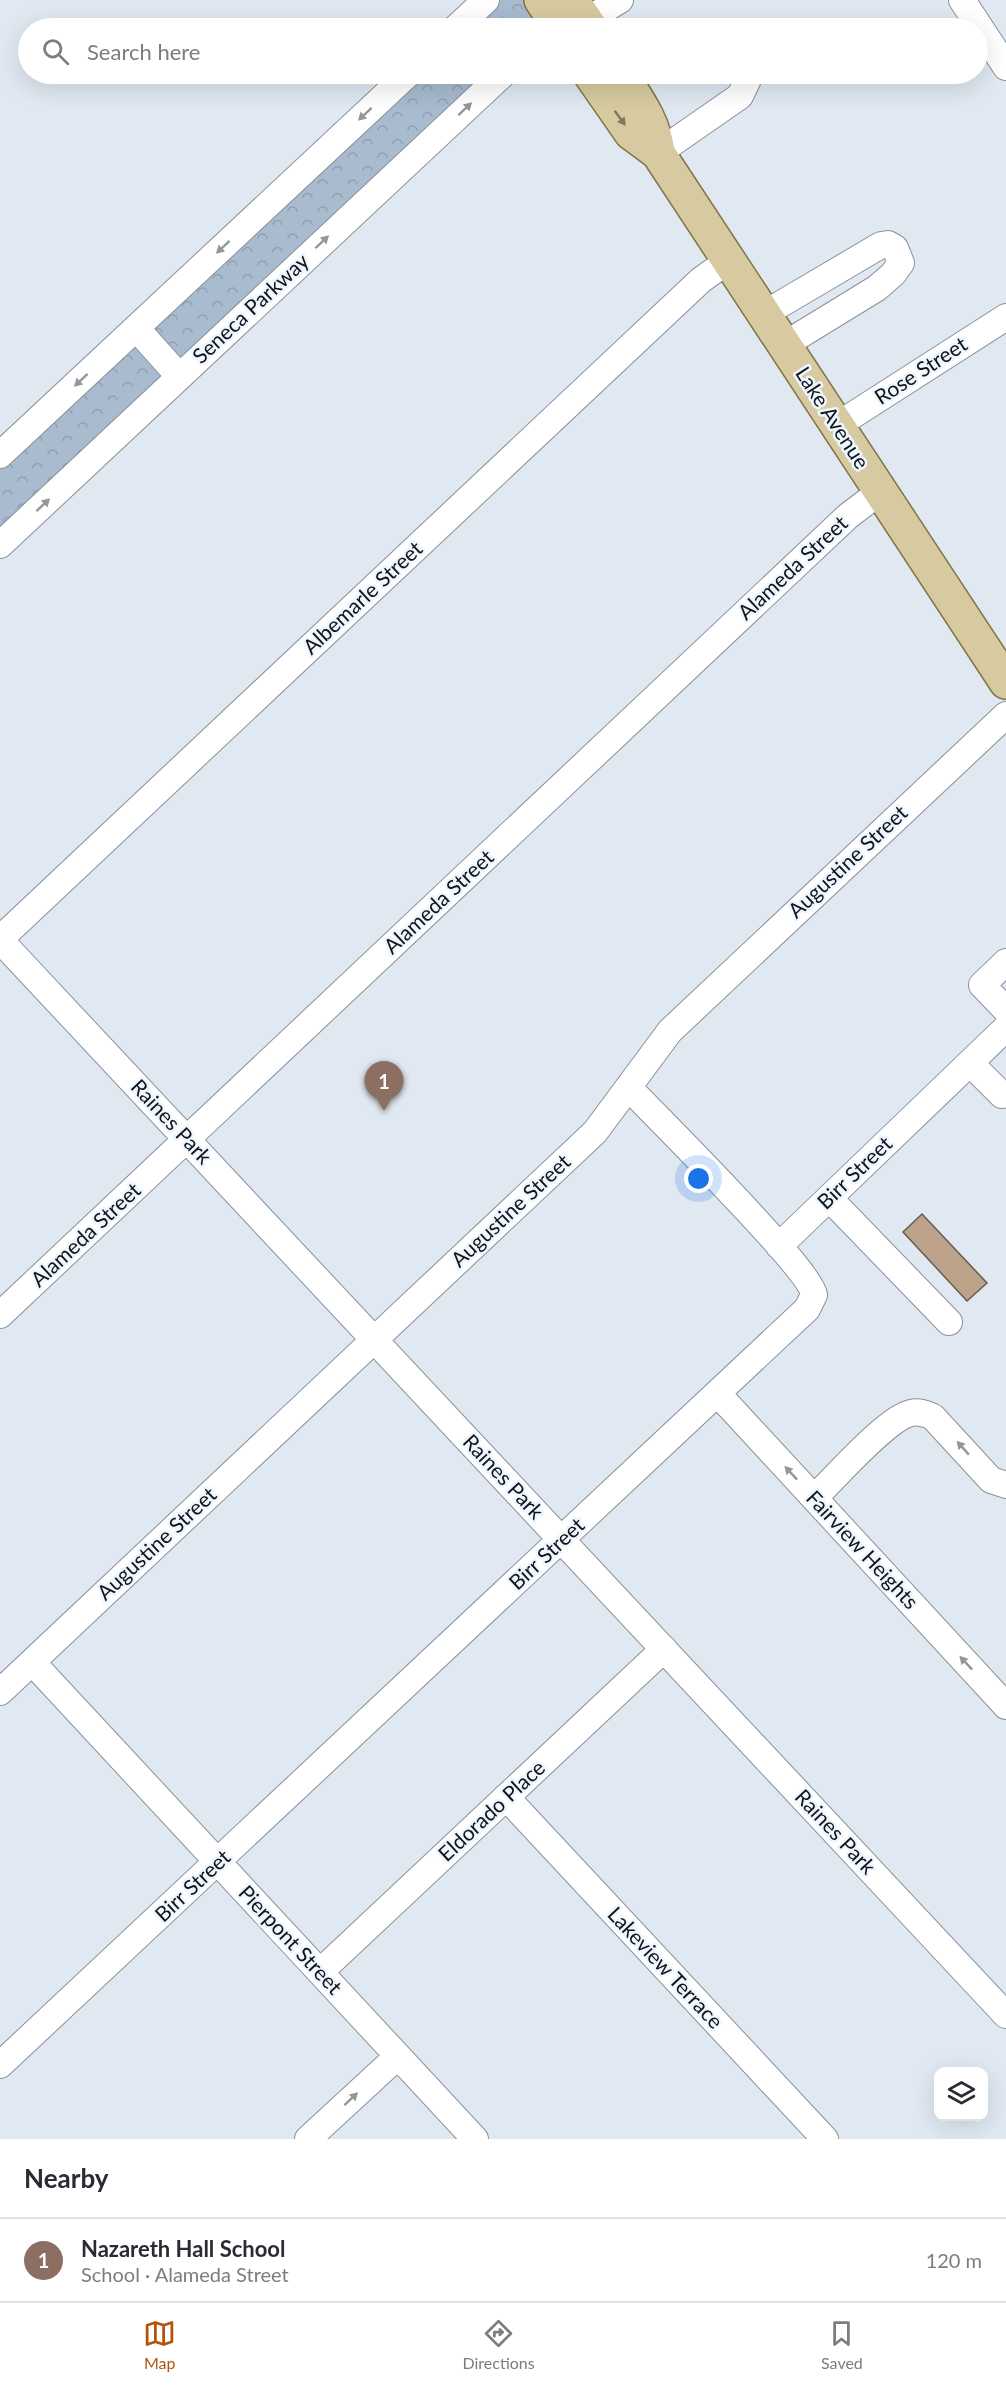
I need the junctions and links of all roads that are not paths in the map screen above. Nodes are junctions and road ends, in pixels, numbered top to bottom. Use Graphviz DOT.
graph roads {
  1 [pos="486,0"];
  2 [pos="541,0"];
  3 [pos="620,0"];
  4 [pos="962,0"];
  5 [pos="467,18"];
  6 [pos="570,18"];
  7 [pos="581,18"];
  8 [pos="974,18"];
  9 [pos="988,40"];
  10 [pos="1006,67"];
  11 [pos="397,84"];
  12 [pos="492,84"];
  13 [pos="597,84"];
  14 [pos="627,84"];
  15 [pos="746,84"];
  16 [pos="658,153"];
  17 [pos="729,260"];
  18 [pos="764,314"];
  19 [pos="1006,317"];
  20 [pos="136,328"];
  21 [pos="784,345"];
  22 [pos="179,376"];
  23 [pos="836,426"];
  24 [pos="0,455"];
  25 [pos="880,491"];
  26 [pos="0,545"];
  27 [pos="1006,682"];
  28 [pos="1006,715"];
  29 [pos="0,939"];
  30 [pos="1006,962"];
  31 [pos="1006,1010"];
  32 [pos="1006,1029"];
  33 [pos="970,1063"];
  34 [pos="629,1088"];
  35 [pos="1002,1095"];
  36 [pos="188,1140"];
  37 [pos="829,1198"];
  38 [pos="778,1246"];
  39 [pos="0,1315"];
  40 [pos="949,1322"];
  41 [pos="374,1340"];
  42 [pos="718,1394"];
  43 [pos="1006,1485"];
  44 [pos="814,1498"];
  45 [pos="562,1540"];
  46 [pos="664,1649"];
  47 [pos="32,1662"];
  48 [pos="0,1692"];
  49 [pos="1006,1706"];
  50 [pos="506,1797"];
  51 [pos="218,1863"];
  52 [pos="320,1972"];
  53 [pos="1006,2014"];
  54 [pos="398,2056"];
  55 [pos="0,2065"];
  56 [pos="308,2139"];
  57 [pos="475,2139"];
  58 [pos="825,2139"];
  1 -- 5 [label="street"];
  2 -- 6 [label="main road"];
  3 -- 7 [label="street"];
  4 -- 8 [label="street"];
  9 -- 10 [label="street"];
  11 -- 20 [label="street, one-way"];
  22 -- 12 [label="street, Seneca Parkway, one-way"];
  13 -- 16 [label="main road, Lake Avenue, one-way"];
  14 -- 16 [label="main road, Lake Avenue"];
  15 -- 16 [label="street"];
  16 -- 17 [label="main road, Lake Avenue"];
  17 -- 18 [label="main road, Lake Avenue"];
  17 -- 29 [label="street, Albemarle Street"];
  18 -- 21 [label="main road, Lake Avenue"];
  18 -- 21 [label="street"];
  19 -- 23 [label="street, Rose Street"];
  20 -- 22 [label="street"];
  20 -- 24 [label="street, one-way"];
  21 -- 23 [label="main road, Lake Avenue"];
  26 -- 22 [label="street, Seneca Parkway, one-way"];
  23 -- 25 [label="main road, Lake Avenue"];
  25 -- 27 [label="main road, Lake Avenue"];
  25 -- 36 [label="street, Alameda Street"];
  28 -- 34 [label="street, Augustine Street"];
  29 -- 36 [label="street, Raines Park"];
  30 -- 31 [label="street"];
  32 -- 33 [label="street, Birr Street"];
  33 -- 35 [label="street"];
  33 -- 37 [label="street, Birr Street"];
  34 -- 38 [label="street"];
  34 -- 41 [label="street, Augustine Street"];
  36 -- 39 [label="street, Alameda Street"];
  36 -- 41 [label="street, Raines Park"];
  37 -- 38 [label="street, Birr Street"];
  37 -- 40 [label="street"];
  38 -- 42 [label="street, Birr Street"];
  41 -- 45 [label="street, Raines Park"];
  41 -- 47 [label="street, Augustine Street"];
  44 -- 42 [label="street, Fairview Heights, one-way"];
  42 -- 45 [label="street, Birr Street"];
  43 -- 44 [label="street, one-way"];
  49 -- 44 [label="street, Fairview Heights, one-way"];
  45 -- 46 [label="street, Raines Park"];
  45 -- 51 [label="street, Birr Street"];
  46 -- 50 [label="street, Eldorado Place"];
  46 -- 53 [label="street, Raines Park"];
  47 -- 48 [label="street, Augustine Street"];
  47 -- 51 [label="street, Pierpont Street"];
  50 -- 52 [label="street, Eldorado Place"];
  50 -- 58 [label="street, Lakeview Terrace"];
  51 -- 52 [label="street, Pierpont Street"];
  51 -- 55 [label="street, Birr Street"];
  52 -- 54 [label="street, Pierpont Street"];
  56 -- 54 [label="street, one-way"];
  54 -- 57 [label="street, Pierpont Street"];
}
